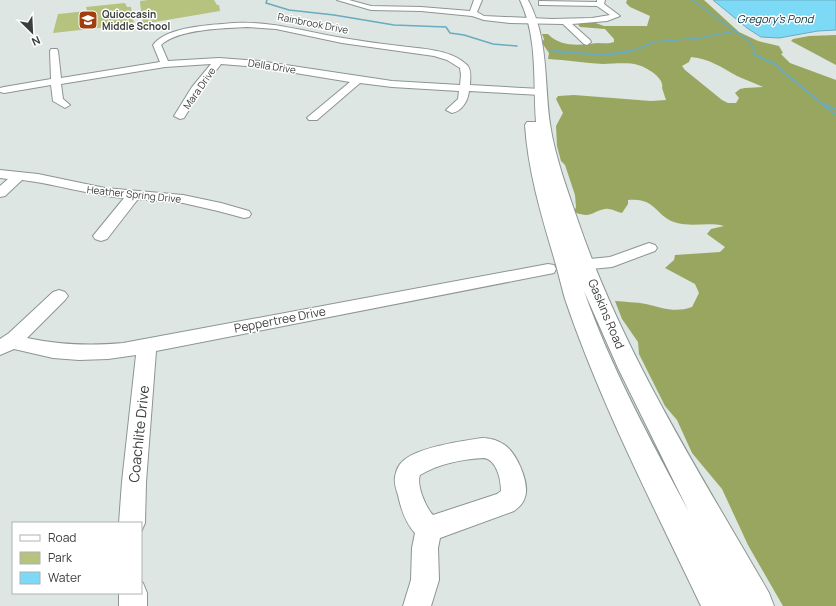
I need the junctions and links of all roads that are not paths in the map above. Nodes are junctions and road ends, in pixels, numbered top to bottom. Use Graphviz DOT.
graph roads {
  1 [pos="341,0"];
  2 [pos="478,0"];
  3 [pos="516,0"];
  4 [pos="524,0"];
  5 [pos="600,2"];
  6 [pos="542,3"];
  7 [pos="474,14"];
  8 [pos="565,20"];
  9 [pos="528,21"];
  10 [pos="587,42"];
  11 [pos="54,52"];
  12 [pos="219,61"];
  13 [pos="165,64"];
  14 [pos="358,80"];
  15 [pos="56,81"];
  16 [pos="464,88"];
  17 [pos="4,90"];
  18 [pos="535,91"];
  19 [pos="65,106"];
  20 [pos="452,110"];
  21 [pos="180,116"];
  22 [pos="313,118"];
  23 [pos="0,174"];
  24 [pos="20,175"];
  25 [pos="0,193"];
  26 [pos="134,195"];
  27 [pos="244,214"];
  28 [pos="101,236"];
  29 [pos="649,248"];
  30 [pos="567,267"];
  31 [pos="59,296"];
  32 [pos="6,345"];
  33 [pos="148,345"];
  34 [pos="132,522"];
  35 [pos="429,529"];
  36 [pos="133,594"];
  37 [pos="133,606"];
  38 [pos="416,606"];
  39 [pos="720,606"];
  40 [pos="756,606"];
  1 -- 7 [label="street"];
  2 -- 7 [label="street"];
  3 -- 9 [label="main road, Gaskins Road"];
  4 -- 9 [label="main road, Gaskins Road"];
  5 -- 6 [label="street"];
  5 -- 8 [label="street"];
  7 -- 9 [label="street"];
  8 -- 9 [label="street"];
  8 -- 10 [label="street"];
  9 -- 18 [label="main road, Gaskins Road"];
  11 -- 15 [label="street"];
  12 -- 13 [label="street, Della Drive"];
  12 -- 14 [label="street, Della Drive"];
  12 -- 21 [label="street, Mara Drive"];
  13 -- 15 [label="street, Della Drive"];
  13 -- 16 [label="street, Rainbrook Drive"];
  14 -- 16 [label="street, Della Drive"];
  14 -- 22 [label="street"];
  15 -- 17 [label="street, Della Drive"];
  15 -- 19 [label="street"];
  16 -- 18 [label="street, Della Drive"];
  16 -- 20 [label="street"];
  18 -- 30 [label="main road, Gaskins Road"];
  23 -- 24 [label="street, Heather Spring Drive"];
  24 -- 25 [label="street"];
  24 -- 26 [label="street, Heather Spring Drive"];
  26 -- 27 [label="street, Heather Spring Drive"];
  26 -- 28 [label="street"];
  29 -- 30 [label="street, Peppertree Drive"];
  30 -- 33 [label="street, Peppertree Drive"];
  30 -- 39 [label="main road, Gaskins Road"];
  30 -- 40 [label="main road, Gaskins Road"];
  31 -- 32 [label="street"];
  32 -- 33 [label="street, Peppertree Drive"];
  33 -- 34 [label="street, Coachlite Drive"];
  35 -- 38 [label="street"];
  36 -- 37 [label="street"];
}
